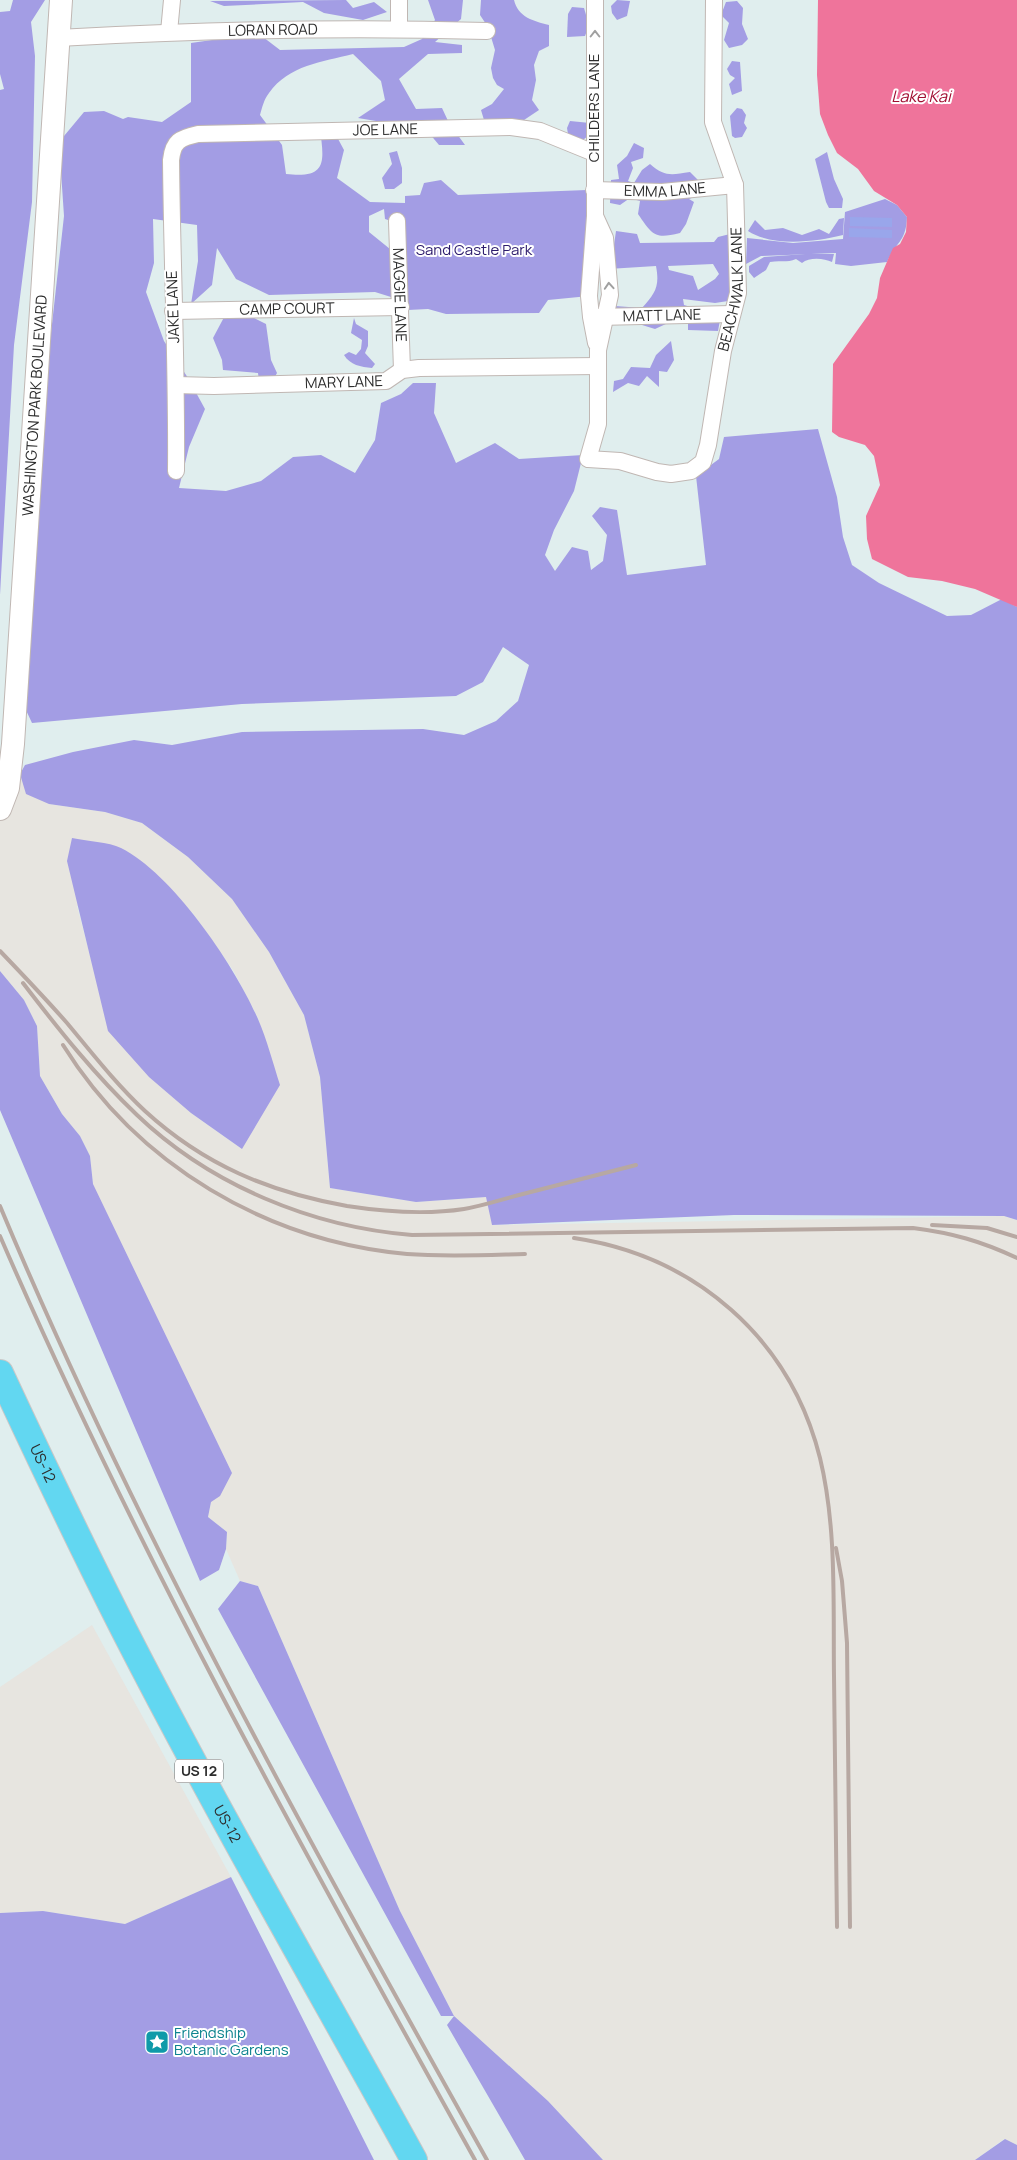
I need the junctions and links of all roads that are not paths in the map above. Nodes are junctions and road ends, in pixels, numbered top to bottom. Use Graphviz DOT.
graph roads {
  1 [pos="61,0"];
  2 [pos="172,0"];
  3 [pos="399,0"];
  4 [pos="595,0"];
  5 [pos="714,0"];
  6 [pos="399,28"];
  7 [pos="487,31"];
  8 [pos="169,32"];
  9 [pos="58,38"];
  10 [pos="175,144"];
  11 [pos="594,153"];
  12 [pos="735,185"];
  13 [pos="594,190"];
  14 [pos="398,221"];
  15 [pos="401,307"];
  16 [pos="173,311"];
  17 [pos="732,314"];
  18 [pos="599,317"];
  19 [pos="598,358"];
  20 [pos="402,370"];
  21 [pos="176,385"];
  22 [pos="588,459"];
  23 [pos="176,471"];
  24 [pos="0,809"];
  25 [pos="0,1373"];
  26 [pos="414,2160"];
  1 -- 9 [label="street, WASHINGTON PARK BOULEVARD"];
  2 -- 8 [label="street"];
  3 -- 6 [label="street"];
  11 -- 4 [label="street, CHILDERS LANE, one-way"];
  5 -- 12 [label="street, BEACHWALK LANE"];
  6 -- 7 [label="street, LORAN ROAD"];
  6 -- 8 [label="street, LORAN ROAD"];
  8 -- 9 [label="street, LORAN ROAD"];
  9 -- 24 [label="street, WASHINGTON PARK BOULEVARD"];
  10 -- 11 [label="street, JOE LANE"];
  10 -- 16 [label="street, JAKE LANE"];
  11 -- 13 [label="street, CHILDERS LANE"];
  12 -- 13 [label="street, EMMA LANE"];
  12 -- 17 [label="street, BEACHWALK LANE"];
  13 -- 18 [label="street, CHILDERS LANE"];
  14 -- 15 [label="street, MAGGIE LANE"];
  15 -- 16 [label="street, CAMP COURT"];
  15 -- 20 [label="street, MAGGIE LANE"];
  16 -- 21 [label="street, JAKE LANE"];
  17 -- 18 [label="street, MATT LANE"];
  17 -- 22 [label="street, BEACHWALK LANE"];
  18 -- 19 [label="street, CHILDERS LANE"];
  19 -- 20 [label="street, MARY LANE"];
  19 -- 22 [label="street, CHILDERS LANE"];
  20 -- 21 [label="street, MARY LANE"];
  21 -- 23 [label="street, JAKE LANE"];
  25 -- 26 [label="main road, US-12 / US 12"];
}
